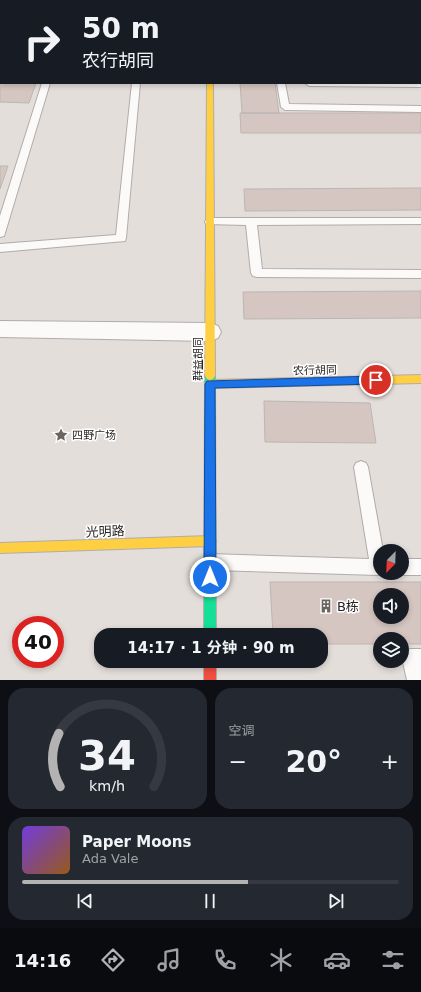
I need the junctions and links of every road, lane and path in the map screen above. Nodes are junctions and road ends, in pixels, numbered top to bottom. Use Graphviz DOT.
graph roads {
  1 [pos="46,84"];
  2 [pos="136,84"];
  3 [pos="210,84"];
  4 [pos="281,84"];
  5 [pos="421,109"];
  6 [pos="0,196"];
  7 [pos="11,197"];
  8 [pos="421,221"];
  9 [pos="210,222"];
  10 [pos="251,222"];
  11 [pos="0,233"];
  12 [pos="0,248"];
  13 [pos="421,274"];
  14 [pos="0,329"];
  15 [pos="210,332"];
  16 [pos="421,379"];
  17 [pos="210,384"];
  18 [pos="361,467"];
  19 [pos="210,541"];
  20 [pos="375,544"];
  21 [pos="0,548"];
  22 [pos="210,562"];
  23 [pos="373,567"];
  24 [pos="409,567"];
  25 [pos="421,567"];
  26 [pos="210,628"];
  27 [pos="421,657"];
  28 [pos="210,668"];
  29 [pos="210,680"];
  30 [pos="415,680"];
  1 -- 7 [label="lane"];
  2 -- 12 [label="lane"];
  3 -- 9 [label="street, 群益胡同"];
  4 -- 5 [label="lane"];
  6 -- 7 [label="lane"];
  7 -- 11 [label="lane"];
  8 -- 10 [label="lane"];
  9 -- 10 [label="lane"];
  9 -- 15 [label="street, 群益胡同"];
  10 -- 13 [label="lane"];
  14 -- 15 [label="street"];
  15 -- 17 [label="street, 群益胡同"];
  16 -- 17 [label="street, 农行胡同"];
  17 -- 19 [label="street, 群益胡同"];
  18 -- 20 [label="lane"];
  19 -- 21 [label="street, 光明路"];
  19 -- 22 [label="street, 群益胡同"];
  22 -- 23 [label="lane"];
  22 -- 26 [label="street, 群益胡同"];
  24 -- 25 [label="lane"];
  27 -- 30 [label="lane"];
  28 -- 29 [label="street"];
}
